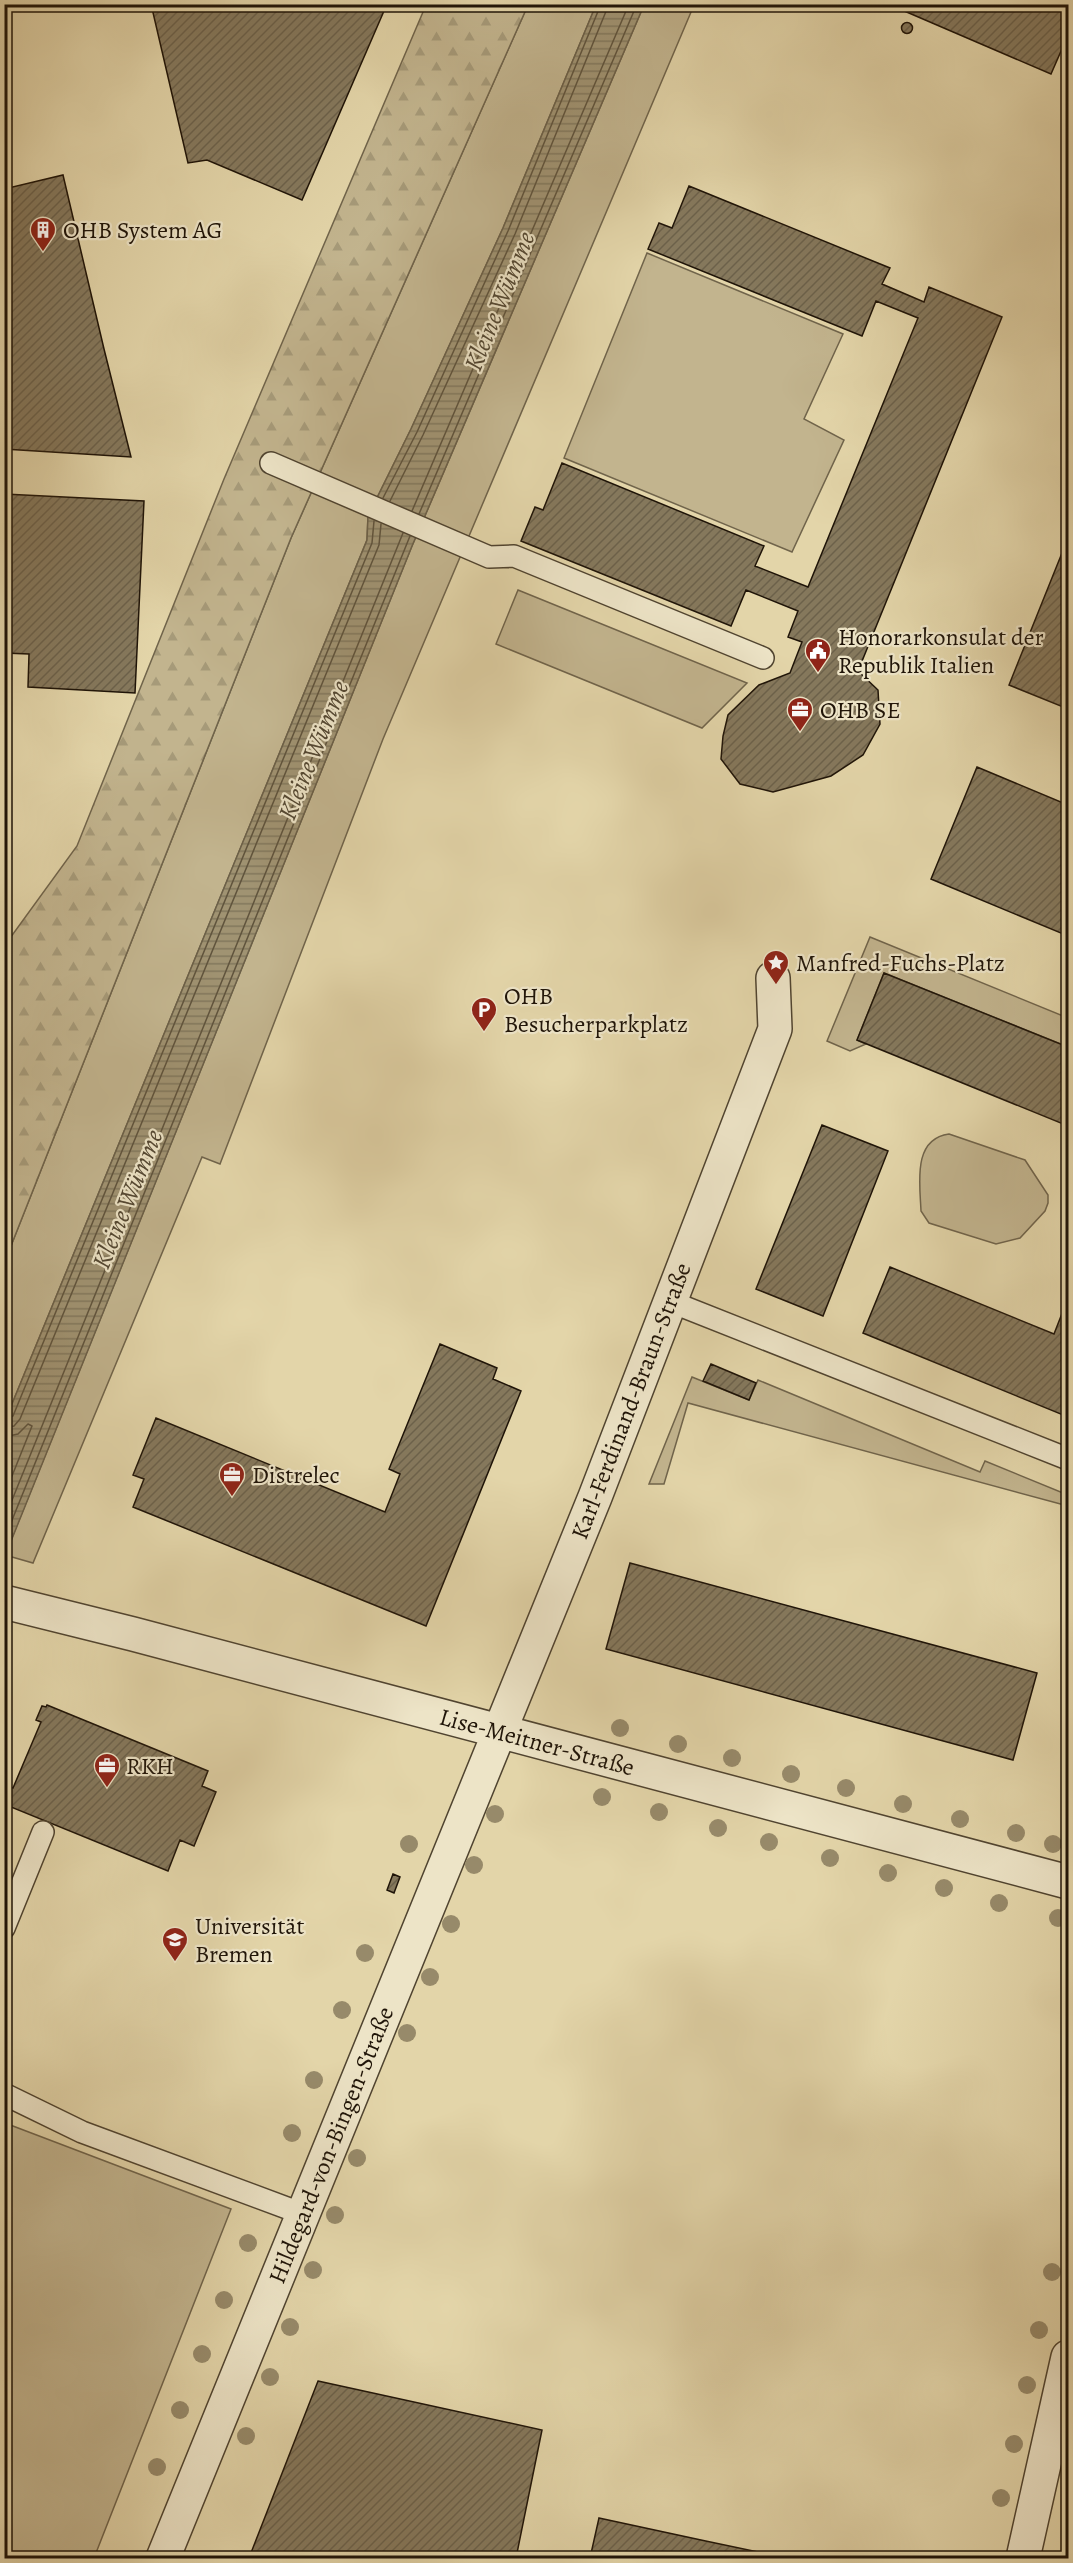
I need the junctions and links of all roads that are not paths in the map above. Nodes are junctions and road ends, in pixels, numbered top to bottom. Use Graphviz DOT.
graph roads {
  1 [pos="271,463"];
  2 [pos="764,658"];
  3 [pos="773,978"];
  4 [pos="669,1301"];
  5 [pos="1068,1459"];
  6 [pos="4,1602"];
  7 [pos="500,1732"];
  8 [pos="43,1832"];
  9 [pos="1068,1882"];
  10 [pos="4,1928"];
  11 [pos="4,2094"];
  12 [pos="303,2214"];
  13 [pos="1068,2357"];
  14 [pos="163,2559"];
  15 [pos="1023,2559"];
  1 -- 2 [label="lane"];
  3 -- 4 [label="street, Karl-Ferdinand-Braun-Straße"];
  4 -- 5 [label="lane"];
  4 -- 7 [label="street, Karl-Ferdinand-Braun-Straße"];
  6 -- 7 [label="street, Lise-Meitner-Straße"];
  7 -- 9 [label="street, Lise-Meitner-Straße"];
  7 -- 12 [label="street, Hildegard-von-Bingen-Straße"];
  8 -- 10 [label="lane"];
  11 -- 12 [label="lane"];
  12 -- 14 [label="street, Hildegard-von-Bingen-Straße"];
  13 -- 15 [label="street"];
}
